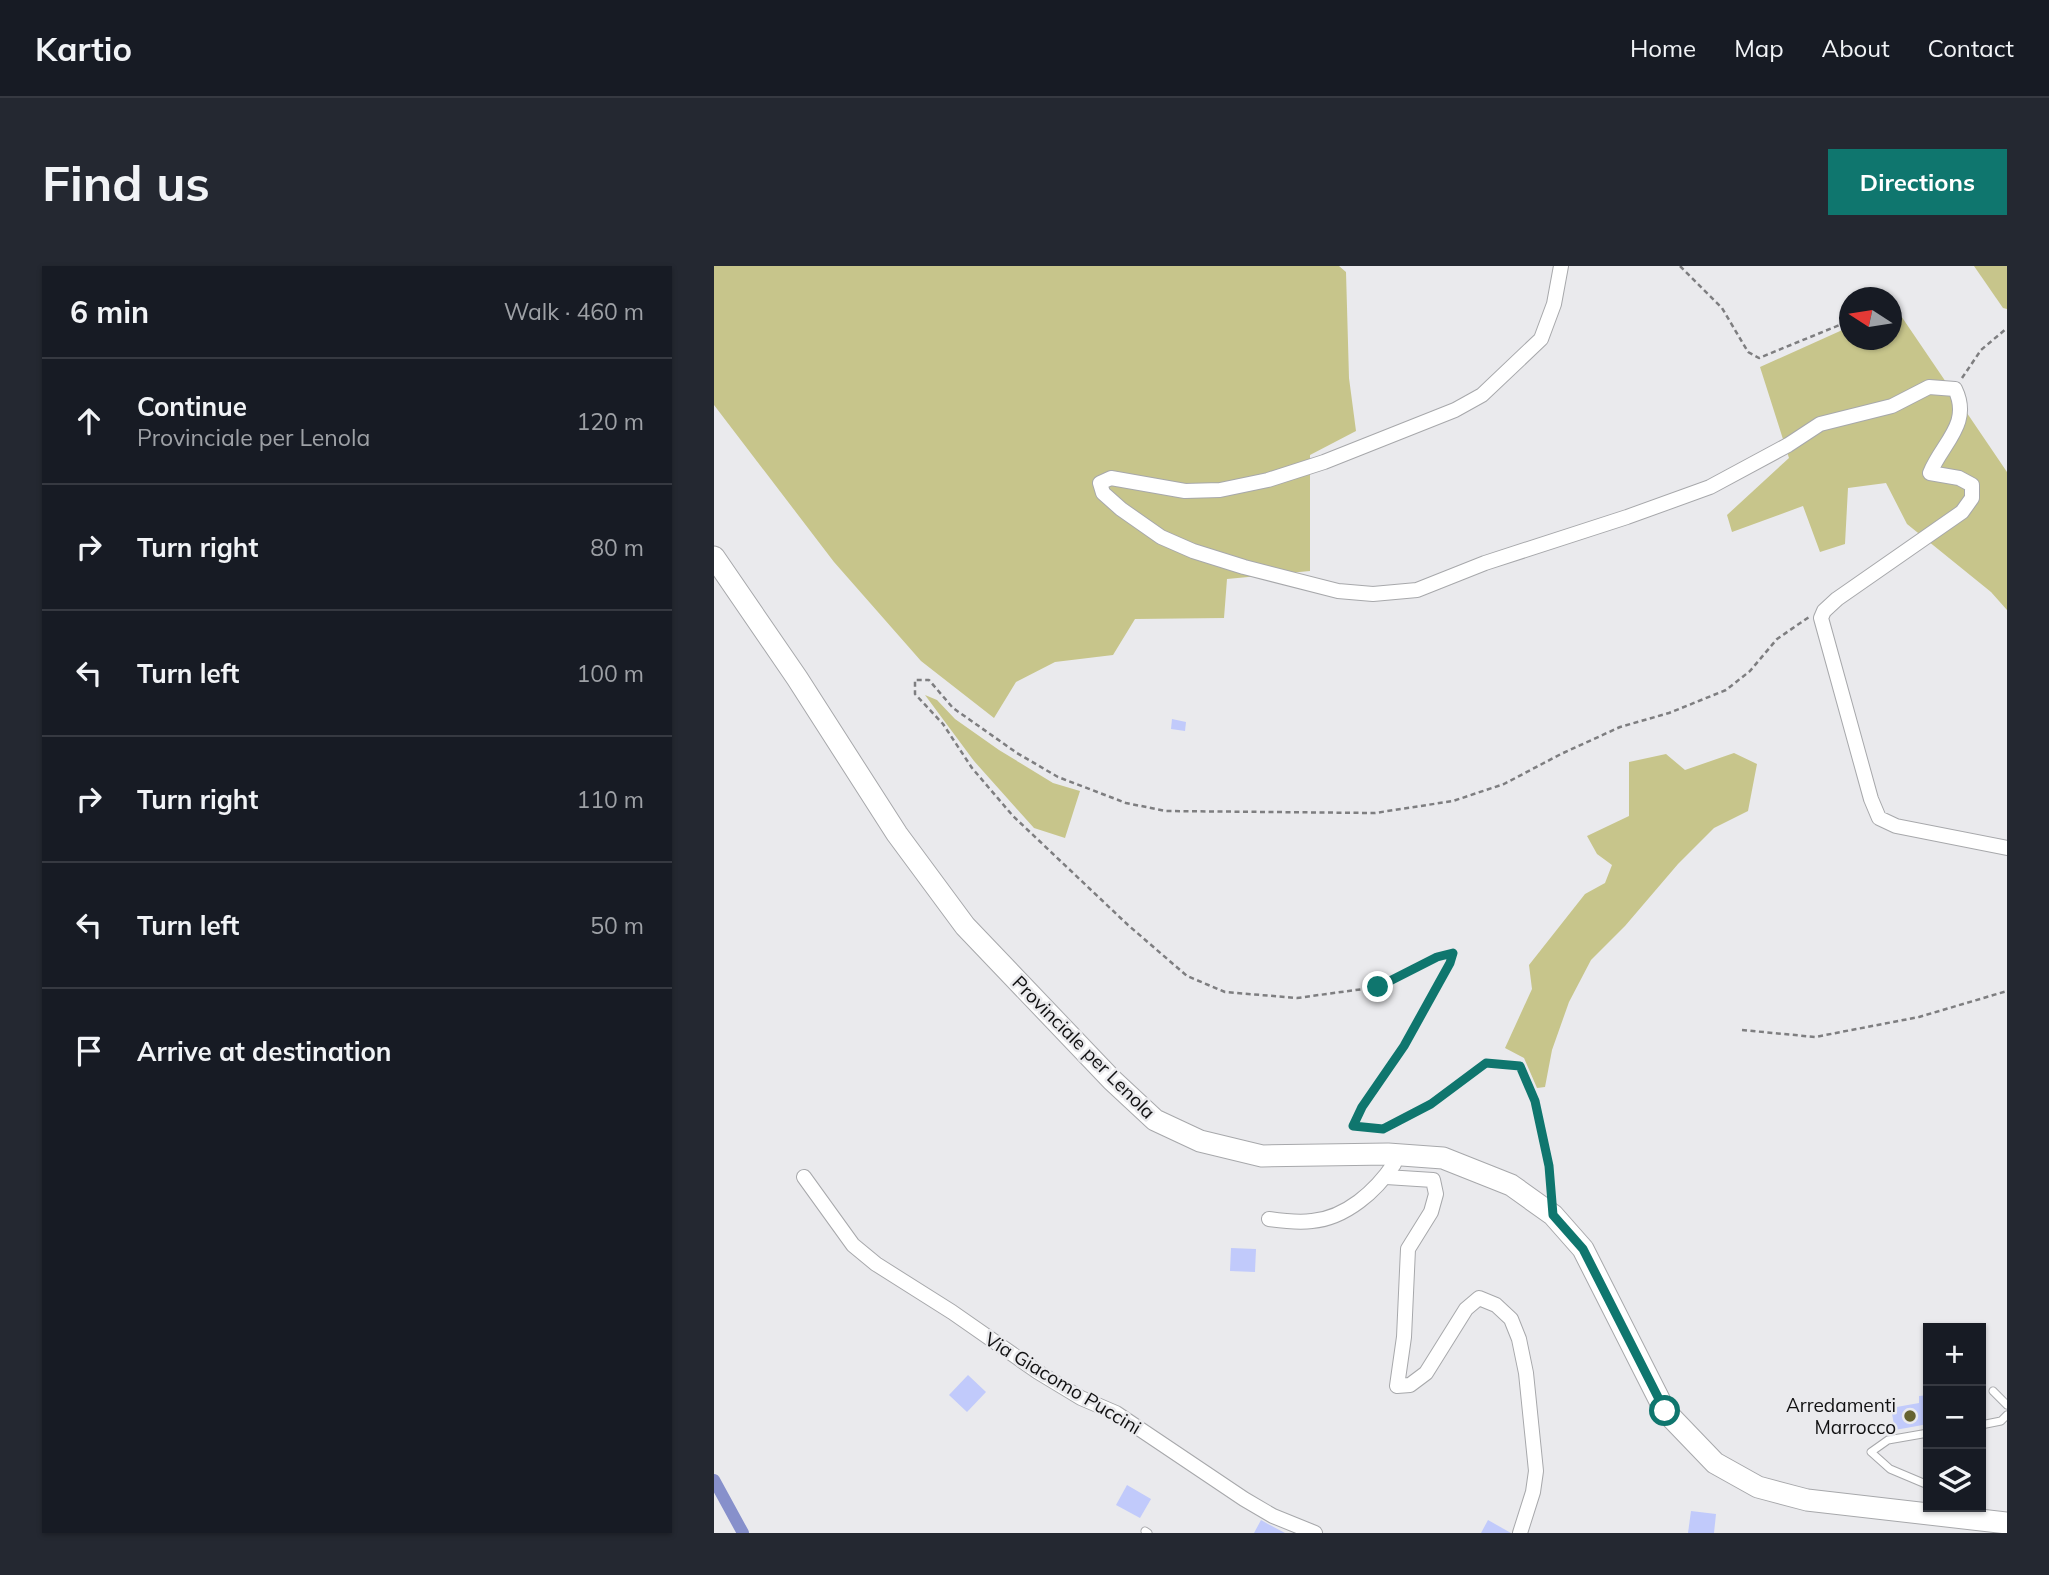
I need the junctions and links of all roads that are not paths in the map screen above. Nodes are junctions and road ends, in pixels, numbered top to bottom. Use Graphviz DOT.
graph roads {
  1 [pos="1561,266"];
  2 [pos="714,557"];
  3 [pos="2007,848"];
  4 [pos="1388,1154"];
  5 [pos="804,1177"];
  6 [pos="1386,1177"];
  7 [pos="1269,1219"];
  8 [pos="1993,1391"];
  9 [pos="2007,1405"];
  10 [pos="2007,1415"];
  11 [pos="1986,1424"];
  12 [pos="1923,1434"];
  13 [pos="1923,1483"];
  14 [pos="1960,1513"];
  15 [pos="2007,1523"];
  16 [pos="1315,1533"];
  17 [pos="1520,1533"];
  1 -- 3 [label="street"];
  2 -- 4 [label="main road, Provinciale per Lenola"];
  4 -- 6 [label="street"];
  4 -- 14 [label="main road, Provinciale per Lenola"];
  5 -- 16 [label="street, Via Giacomo Puccini"];
  6 -- 7 [label="street"];
  6 -- 17 [label="street"];
  8 -- 9 [label="lane"];
  10 -- 11 [label="lane"];
  12 -- 13 [label="lane"];
  14 -- 15 [label="main road, Provinciale per Lenola"];
}
